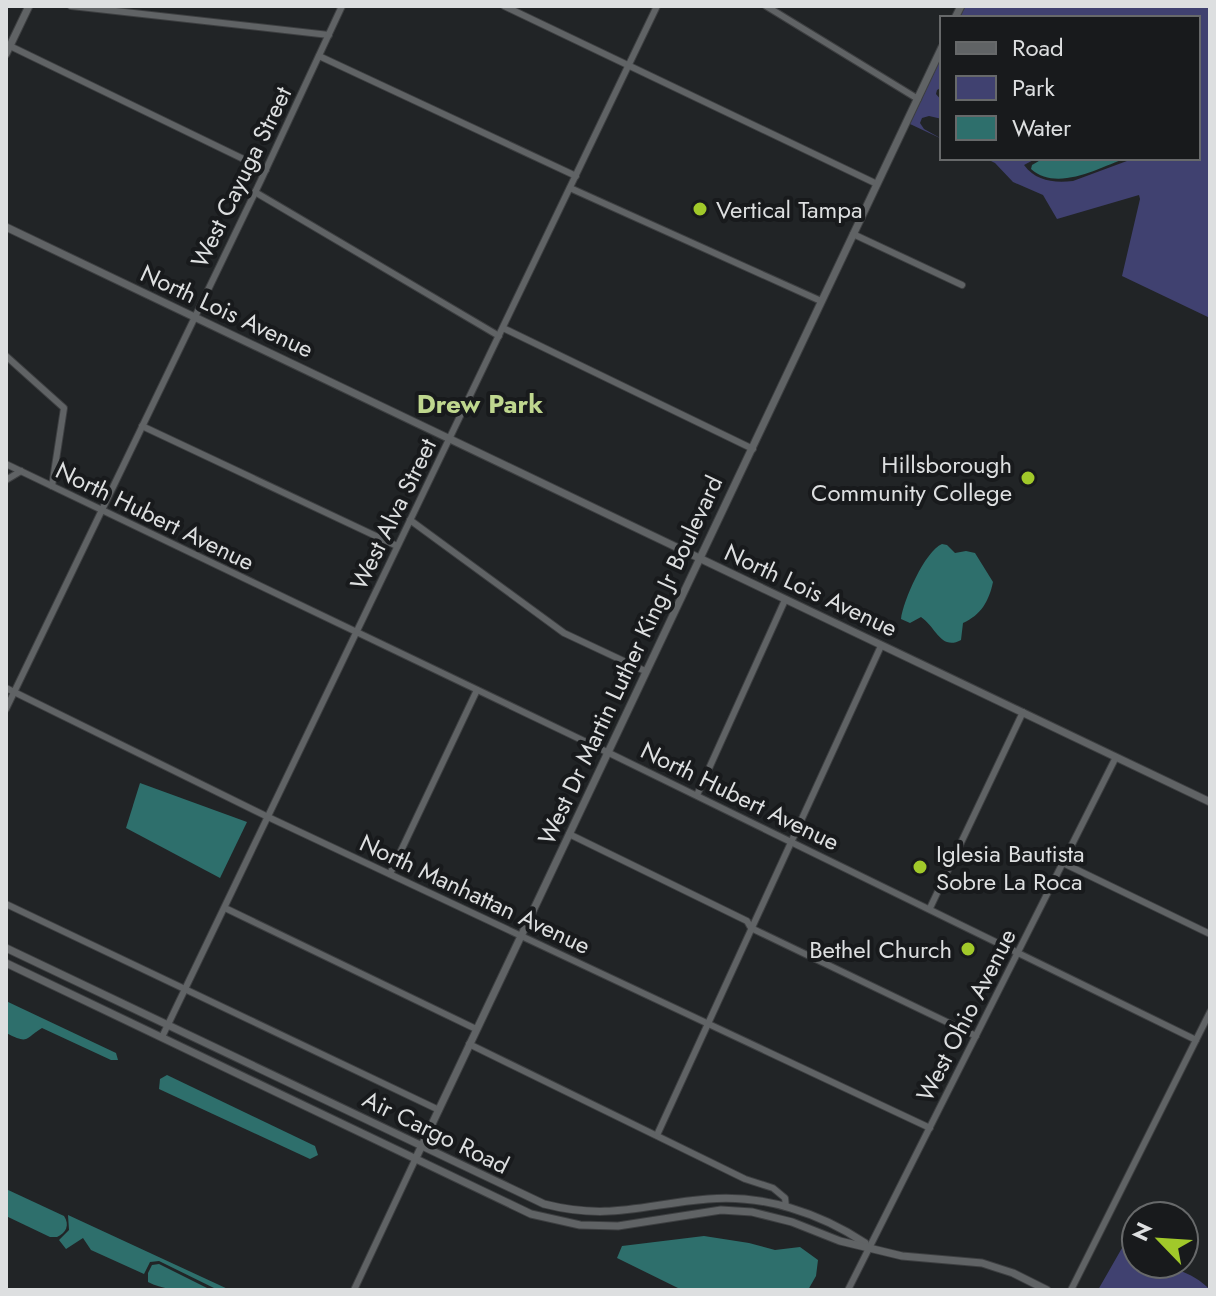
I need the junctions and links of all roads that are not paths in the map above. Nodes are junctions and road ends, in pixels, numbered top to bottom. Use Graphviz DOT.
graph roads {
  1 [pos="29,6"];
  2 [pos="71,6"];
  3 [pos="342,6"];
  4 [pos="504,6"];
  5 [pos="657,6"];
  6 [pos="766,6"];
  7 [pos="329,35"];
  8 [pos="8,50"];
  9 [pos="940,51"];
  10 [pos="319,56"];
  11 [pos="628,66"];
  12 [pos="918,99"];
  13 [pos="266,170"];
  14 [pos="576,176"];
  15 [pos="877,184"];
  16 [pos="570,188"];
  17 [pos="255,192"];
  18 [pos="6,227"];
  19 [pos="853,234"];
  20 [pos="962,285"];
  21 [pos="821,301"];
  22 [pos="194,317"];
  23 [pos="503,328"];
  24 [pos="499,336"];
  25 [pos="6,356"];
  26 [pos="142,426"];
  27 [pos="449,440"];
  28 [pos="753,449"];
  29 [pos="6,464"];
  30 [pos="21,471"];
  31 [pos="6,480"];
  32 [pos="52,486"];
  33 [pos="102,510"];
  34 [pos="410,520"];
  35 [pos="397,546"];
  36 [pos="697,559"];
  37 [pos="785,600"];
  38 [pos="357,633"];
  39 [pos="881,646"];
  40 [pos="645,671"];
  41 [pos="6,688"];
  42 [pos="477,690"];
  43 [pos="14,692"];
  44 [pos="6,709"];
  45 [pos="1023,712"];
  46 [pos="607,752"];
  47 [pos="1116,757"];
  48 [pos="697,795"];
  49 [pos="1210,802"];
  50 [pos="268,817"];
  51 [pos="569,834"];
  52 [pos="790,841"];
  53 [pos="1063,863"];
  54 [pos="390,874"];
  55 [pos="6,904"];
  56 [pos="225,908"];
  57 [pos="930,908"];
  58 [pos="751,928"];
  59 [pos="1210,934"];
  60 [pos="521,935"];
  61 [pos="6,948"];
  62 [pos="1019,951"];
  63 [pos="6,963"];
  64 [pos="185,991"];
  65 [pos="1210,1012"];
  66 [pos="707,1022"];
  67 [pos="168,1026"];
  68 [pos="476,1029"];
  69 [pos="976,1036"];
  70 [pos="162,1037"];
  71 [pos="1196,1040"];
  72 [pos="469,1044"];
  73 [pos="439,1110"];
  74 [pos="930,1128"];
  75 [pos="657,1135"];
  76 [pos="421,1148"];
  77 [pos="415,1160"];
  78 [pos="786,1207"];
  79 [pos="870,1247"];
  80 [pos="356,1289"];
  81 [pos="848,1290"];
  82 [pos="1047,1290"];
  83 [pos="1071,1290"];
  1 -- 8 [label="street"];
  2 -- 7 [label="street"];
  3 -- 7 [label="street, West Cayuga Street"];
  4 -- 11 [label="street"];
  5 -- 11 [label="street, West Alva Street"];
  6 -- 12 [label="street"];
  7 -- 10 [label="street, West Cayuga Street"];
  8 -- 13 [label="street"];
  9 -- 12 [label="street, West Dr Martin Luther King Jr Boulevard"];
  10 -- 13 [label="street, West Cayuga Street"];
  10 -- 14 [label="street"];
  11 -- 14 [label="street, West Alva Street"];
  11 -- 15 [label="street"];
  12 -- 15 [label="street, West Dr Martin Luther King Jr Boulevard"];
  13 -- 17 [label="street, West Cayuga Street"];
  14 -- 16 [label="street, West Alva Street"];
  15 -- 19 [label="street, West Dr Martin Luther King Jr Boulevard"];
  16 -- 21 [label="street"];
  16 -- 23 [label="street, West Alva Street"];
  17 -- 22 [label="street, West Cayuga Street"];
  17 -- 24 [label="street"];
  18 -- 22 [label="street, North Lois Avenue"];
  19 -- 20 [label="street"];
  19 -- 21 [label="street, West Dr Martin Luther King Jr Boulevard"];
  21 -- 28 [label="street, West Dr Martin Luther King Jr Boulevard"];
  22 -- 26 [label="street, West Cayuga Street"];
  22 -- 27 [label="street, North Lois Avenue"];
  23 -- 24 [label="street, West Alva Street"];
  23 -- 28 [label="street"];
  24 -- 27 [label="street, West Alva Street"];
  25 -- 32 [label="street"];
  26 -- 33 [label="street, West Cayuga Street"];
  26 -- 35 [label="street"];
  27 -- 34 [label="street, West Alva Street"];
  27 -- 36 [label="street, North Lois Avenue"];
  28 -- 36 [label="street, West Dr Martin Luther King Jr Boulevard"];
  29 -- 30 [label="street, North Hubert Avenue"];
  30 -- 31 [label="street"];
  30 -- 32 [label="street, North Hubert Avenue"];
  32 -- 33 [label="street, North Hubert Avenue"];
  33 -- 38 [label="street, North Hubert Avenue"];
  33 -- 43 [label="street, West Cayuga Street"];
  34 -- 35 [label="street, West Alva Street"];
  34 -- 40 [label="street"];
  35 -- 38 [label="street, West Alva Street"];
  36 -- 37 [label="street, North Lois Avenue"];
  36 -- 40 [label="street, West Dr Martin Luther King Jr Boulevard"];
  37 -- 39 [label="street, North Lois Avenue"];
  37 -- 48 [label="street"];
  38 -- 42 [label="street, North Hubert Avenue"];
  38 -- 50 [label="street, West Alva Street"];
  39 -- 45 [label="street, North Lois Avenue"];
  39 -- 52 [label="street"];
  40 -- 46 [label="street, West Dr Martin Luther King Jr Boulevard"];
  41 -- 43 [label="street, North Manhattan Avenue"];
  42 -- 46 [label="street, North Hubert Avenue"];
  42 -- 54 [label="street"];
  43 -- 44 [label="street, West Cayuga Street"];
  43 -- 50 [label="street, North Manhattan Avenue"];
  45 -- 47 [label="street, North Lois Avenue"];
  45 -- 57 [label="street"];
  46 -- 48 [label="street, North Hubert Avenue"];
  46 -- 51 [label="street, West Dr Martin Luther King Jr Boulevard"];
  47 -- 49 [label="street, North Lois Avenue"];
  47 -- 53 [label="street, West Ohio Avenue"];
  48 -- 52 [label="street, North Hubert Avenue"];
  50 -- 54 [label="street, North Manhattan Avenue"];
  50 -- 56 [label="street, West Alva Street"];
  51 -- 58 [label="street"];
  51 -- 60 [label="street, West Dr Martin Luther King Jr Boulevard"];
  52 -- 57 [label="street, North Hubert Avenue"];
  52 -- 58 [label="street"];
  53 -- 59 [label="street"];
  53 -- 62 [label="street, West Ohio Avenue"];
  54 -- 60 [label="street, North Manhattan Avenue"];
  55 -- 64 [label="street"];
  56 -- 64 [label="street, West Alva Street"];
  56 -- 68 [label="street"];
  57 -- 62 [label="street, North Hubert Avenue"];
  58 -- 66 [label="street"];
  58 -- 69 [label="street"];
  60 -- 66 [label="street, North Manhattan Avenue"];
  60 -- 68 [label="street, West Dr Martin Luther King Jr Boulevard"];
  61 -- 67 [label="street, Air Cargo Road"];
  62 -- 69 [label="street, West Ohio Avenue"];
  62 -- 71 [label="street, North Hubert Avenue"];
  63 -- 70 [label="street, Air Cargo Road"];
  64 -- 67 [label="street, West Alva Street"];
  64 -- 73 [label="street"];
  65 -- 71 [label="street"];
  66 -- 74 [label="street, North Manhattan Avenue"];
  66 -- 75 [label="street"];
  67 -- 70 [label="street, West Alva Street"];
  67 -- 76 [label="street, Air Cargo Road"];
  68 -- 72 [label="street, West Dr Martin Luther King Jr Boulevard"];
  69 -- 74 [label="street, West Ohio Avenue"];
  70 -- 77 [label="street, Air Cargo Road"];
  71 -- 83 [label="street"];
  72 -- 73 [label="street, West Dr Martin Luther King Jr Boulevard"];
  72 -- 75 [label="street"];
  73 -- 76 [label="street, West Dr Martin Luther King Jr Boulevard"];
  74 -- 79 [label="street, West Ohio Avenue"];
  75 -- 78 [label="street"];
  76 -- 77 [label="street, West Dr Martin Luther King Jr Boulevard"];
  76 -- 78 [label="street, Air Cargo Road"];
  77 -- 79 [label="street, Air Cargo Road"];
  77 -- 80 [label="street, West Dr Martin Luther King Jr Boulevard"];
  78 -- 79 [label="street, Air Cargo Road"];
  79 -- 81 [label="street, West Ohio Avenue"];
  79 -- 82 [label="street, Air Cargo Road"];
}
